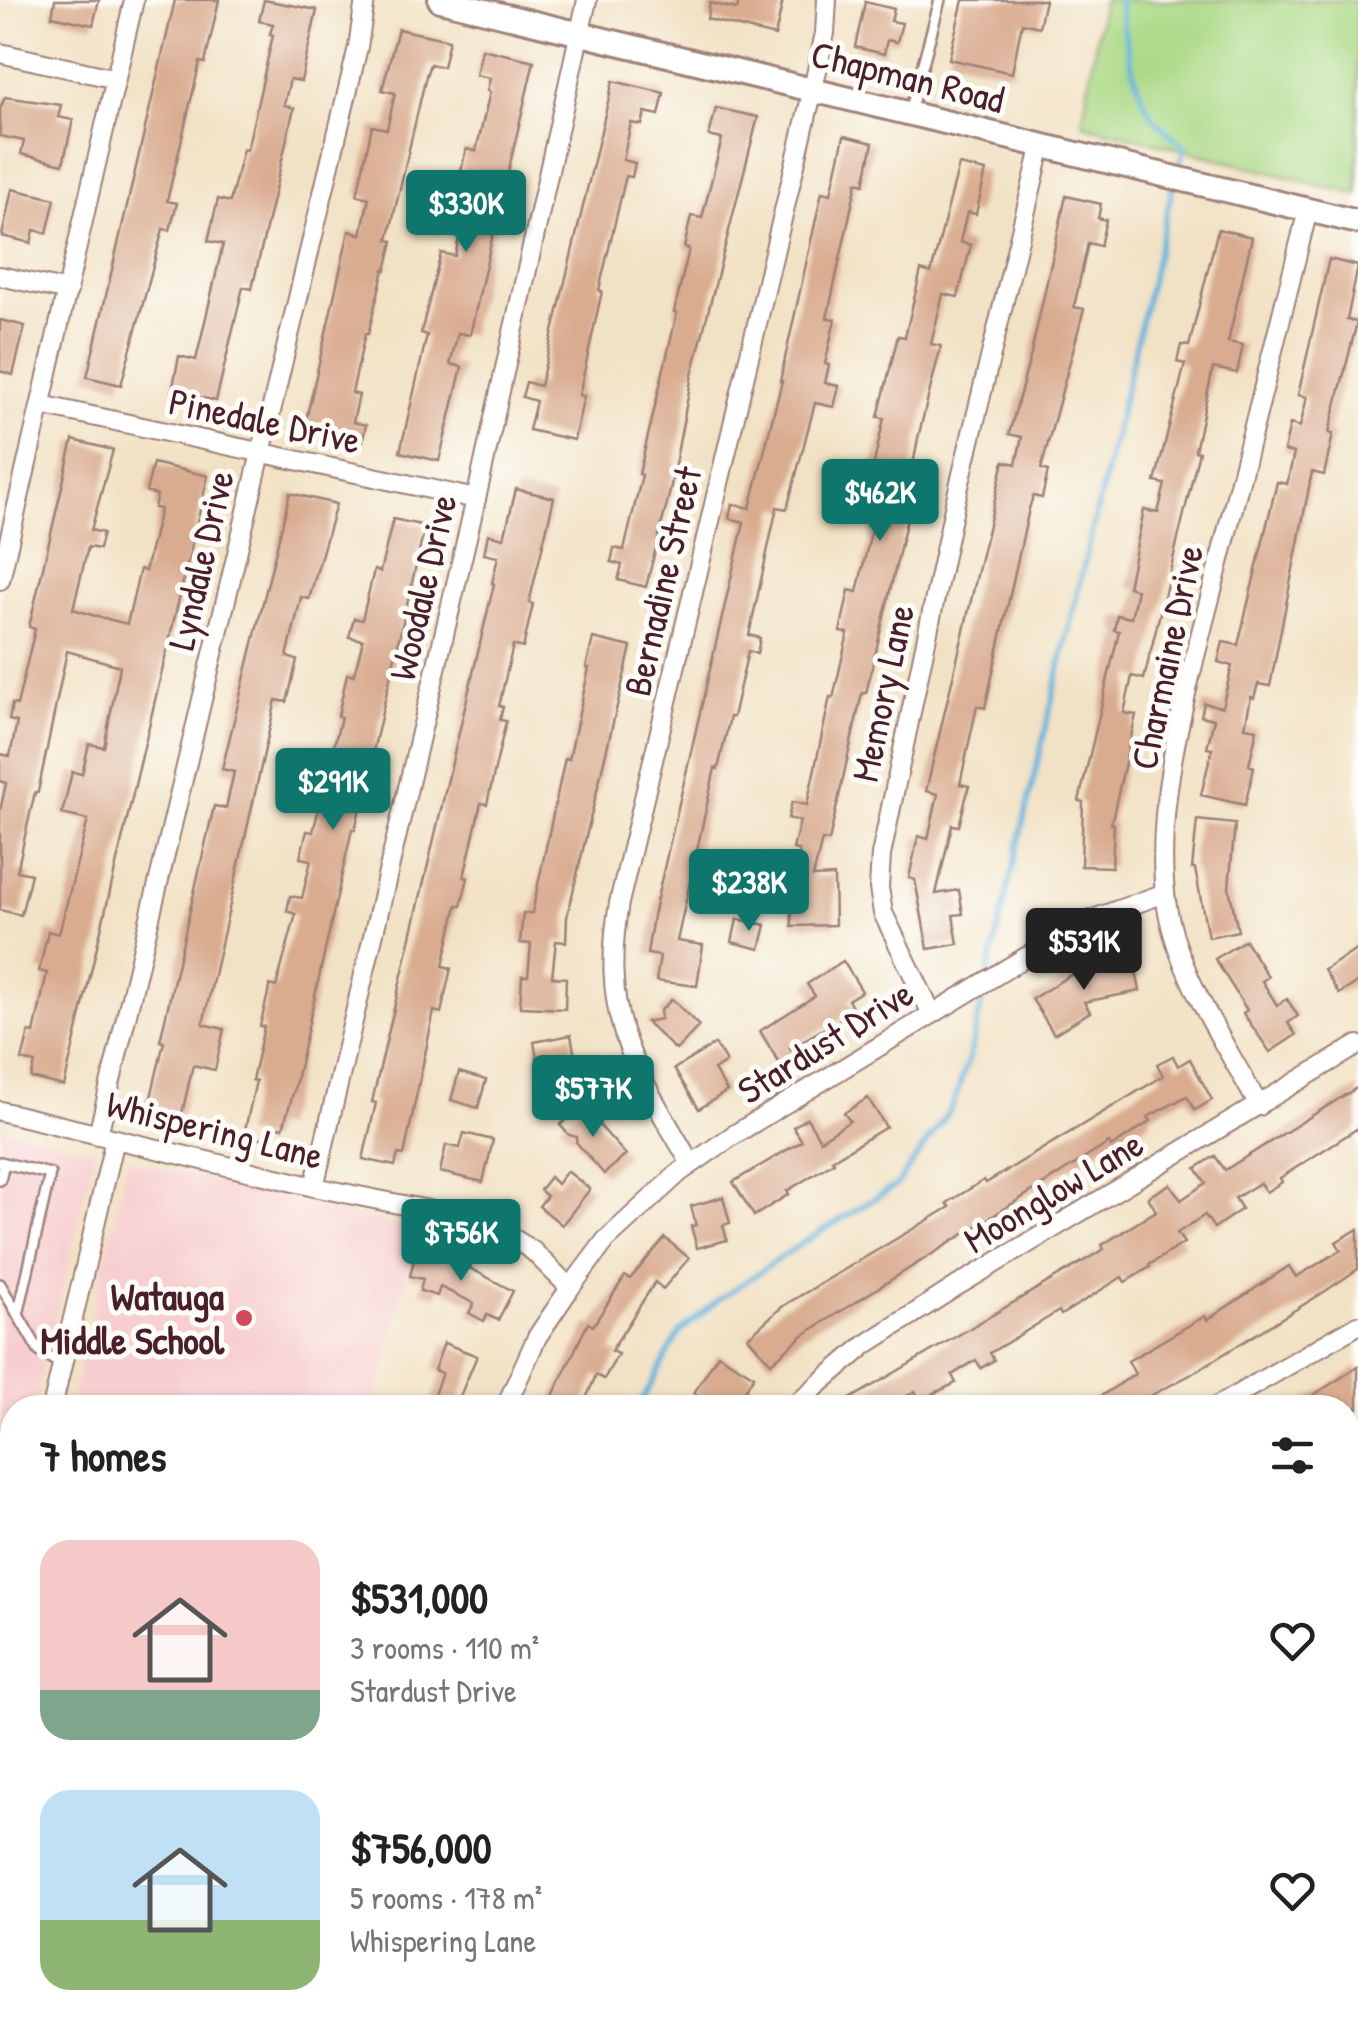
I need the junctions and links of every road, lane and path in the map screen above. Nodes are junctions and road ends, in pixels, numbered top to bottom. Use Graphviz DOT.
graph roads {
  1 [pos="134,0"];
  2 [pos="366,0"];
  3 [pos="440,0"];
  4 [pos="587,0"];
  5 [pos="827,0"];
  6 [pos="940,0"];
  7 [pos="580,34"];
  8 [pos="0,52"];
  9 [pos="116,79"];
  10 [pos="813,88"];
  11 [pos="910,112"];
  12 [pos="1042,144"];
  13 [pos="1308,210"];
  14 [pos="1358,222"];
  15 [pos="0,276"];
  16 [pos="68,291"];
  17 [pos="41,406"];
  18 [pos="259,452"];
  19 [pos="476,499"];
  20 [pos="9,505"];
  21 [pos="0,580"];
  22 [pos="1165,893"];
  23 [pos="932,1014"];
  24 [pos="1358,1045"];
  25 [pos="1258,1106"];
  26 [pos="0,1111"];
  27 [pos="106,1137"];
  28 [pos="2,1162"];
  29 [pos="692,1164"];
  30 [pos="0,1180"];
  31 [pos="314,1187"];
  32 [pos="0,1284"];
  33 [pos="570,1288"];
  34 [pos="18,1315"];
  35 [pos="1358,1325"];
  36 [pos="62,1365"];
  37 [pos="55,1395"];
  38 [pos="511,1395"];
  39 [pos="806,1395"];
  40 [pos="1237,1395"];
  1 -- 9 [label="street"];
  2 -- 18 [label="street, Lyndale Drive"];
  3 -- 7 [label="street, Chapman Road"];
  4 -- 7 [label="street, Woodale Drive"];
  5 -- 10 [label="street, Bernadine Street"];
  6 -- 11 [label="lane"];
  7 -- 10 [label="street, Chapman Road"];
  7 -- 19 [label="street, Woodale Drive"];
  8 -- 9 [label="street"];
  9 -- 16 [label="street"];
  10 -- 11 [label="street, Chapman Road"];
  10 -- 29 [label="street, Bernadine Street"];
  11 -- 12 [label="street, Chapman Road"];
  12 -- 13 [label="street, Chapman Road"];
  12 -- 23 [label="street, Memory Lane"];
  13 -- 14 [label="street, Chapman Road"];
  13 -- 22 [label="street, Charmaine Drive"];
  15 -- 16 [label="street"];
  16 -- 17 [label="street"];
  17 -- 18 [label="street, Pinedale Drive"];
  17 -- 20 [label="street"];
  18 -- 19 [label="street, Pinedale Drive"];
  18 -- 27 [label="street, Lyndale Drive"];
  19 -- 31 [label="street, Woodale Drive"];
  20 -- 21 [label="street"];
  22 -- 23 [label="street, Stardust Drive"];
  22 -- 25 [label="street, Charmaine Drive"];
  23 -- 29 [label="street, Stardust Drive"];
  24 -- 25 [label="street, Moonglow Lane"];
  25 -- 39 [label="street, Moonglow Lane"];
  26 -- 27 [label="street, Whispering Lane"];
  27 -- 31 [label="street, Whispering Lane"];
  27 -- 36 [label="street, Lyndale Drive"];
  28 -- 30 [label="lane"];
  28 -- 34 [label="lane"];
  29 -- 33 [label="street, Stardust Drive"];
  31 -- 33 [label="street, Whispering Lane"];
  32 -- 34 [label="lane"];
  33 -- 38 [label="street, Stardust Drive"];
  34 -- 36 [label="lane"];
  35 -- 40 [label="street"];
  36 -- 37 [label="street, Lyndale Drive"];
}
